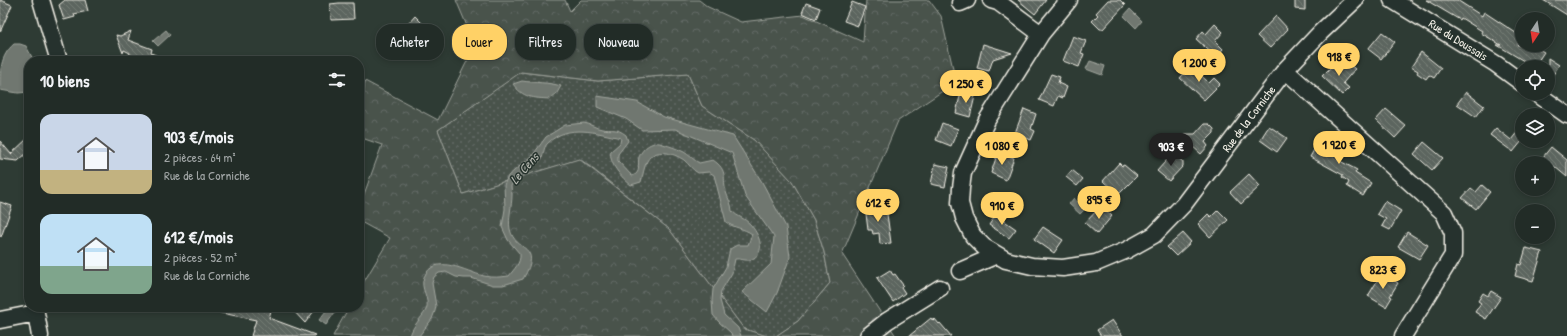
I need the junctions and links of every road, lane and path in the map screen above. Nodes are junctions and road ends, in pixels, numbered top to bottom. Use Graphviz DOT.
graph roads {
  1 [pos="41,0"];
  2 [pos="991,0"];
  3 [pos="1069,0"];
  4 [pos="1355,0"];
  5 [pos="1392,0"];
  6 [pos="1041,34"];
  7 [pos="58,56"];
  8 [pos="1285,70"];
  9 [pos="1515,78"];
  10 [pos="1546,100"];
  11 [pos="1567,115"];
  12 [pos="997,255"];
  13 [pos="960,271"];
  14 [pos="940,288"];
  15 [pos="28,312"];
  16 [pos="35,312"];
  17 [pos="0,320"];
  18 [pos="40,336"];
  19 [pos="868,336"];
  20 [pos="1403,336"];
  1 -- 7 [label="street"];
  2 -- 6 [label="street"];
  3 -- 6 [label="street, Rue de la Corniche"];
  4 -- 8 [label="street, Rue de la Corniche"];
  5 -- 9 [label="street, Rue du Doussais"];
  6 -- 12 [label="street, Rue de la Corniche"];
  8 -- 12 [label="street, Rue de la Corniche"];
  8 -- 20 [label="street"];
  10 -- 11 [label="street"];
  12 -- 13 [label="street"];
  14 -- 19 [label="street"];
  15 -- 17 [label="street"];
  16 -- 18 [label="street"];
}
